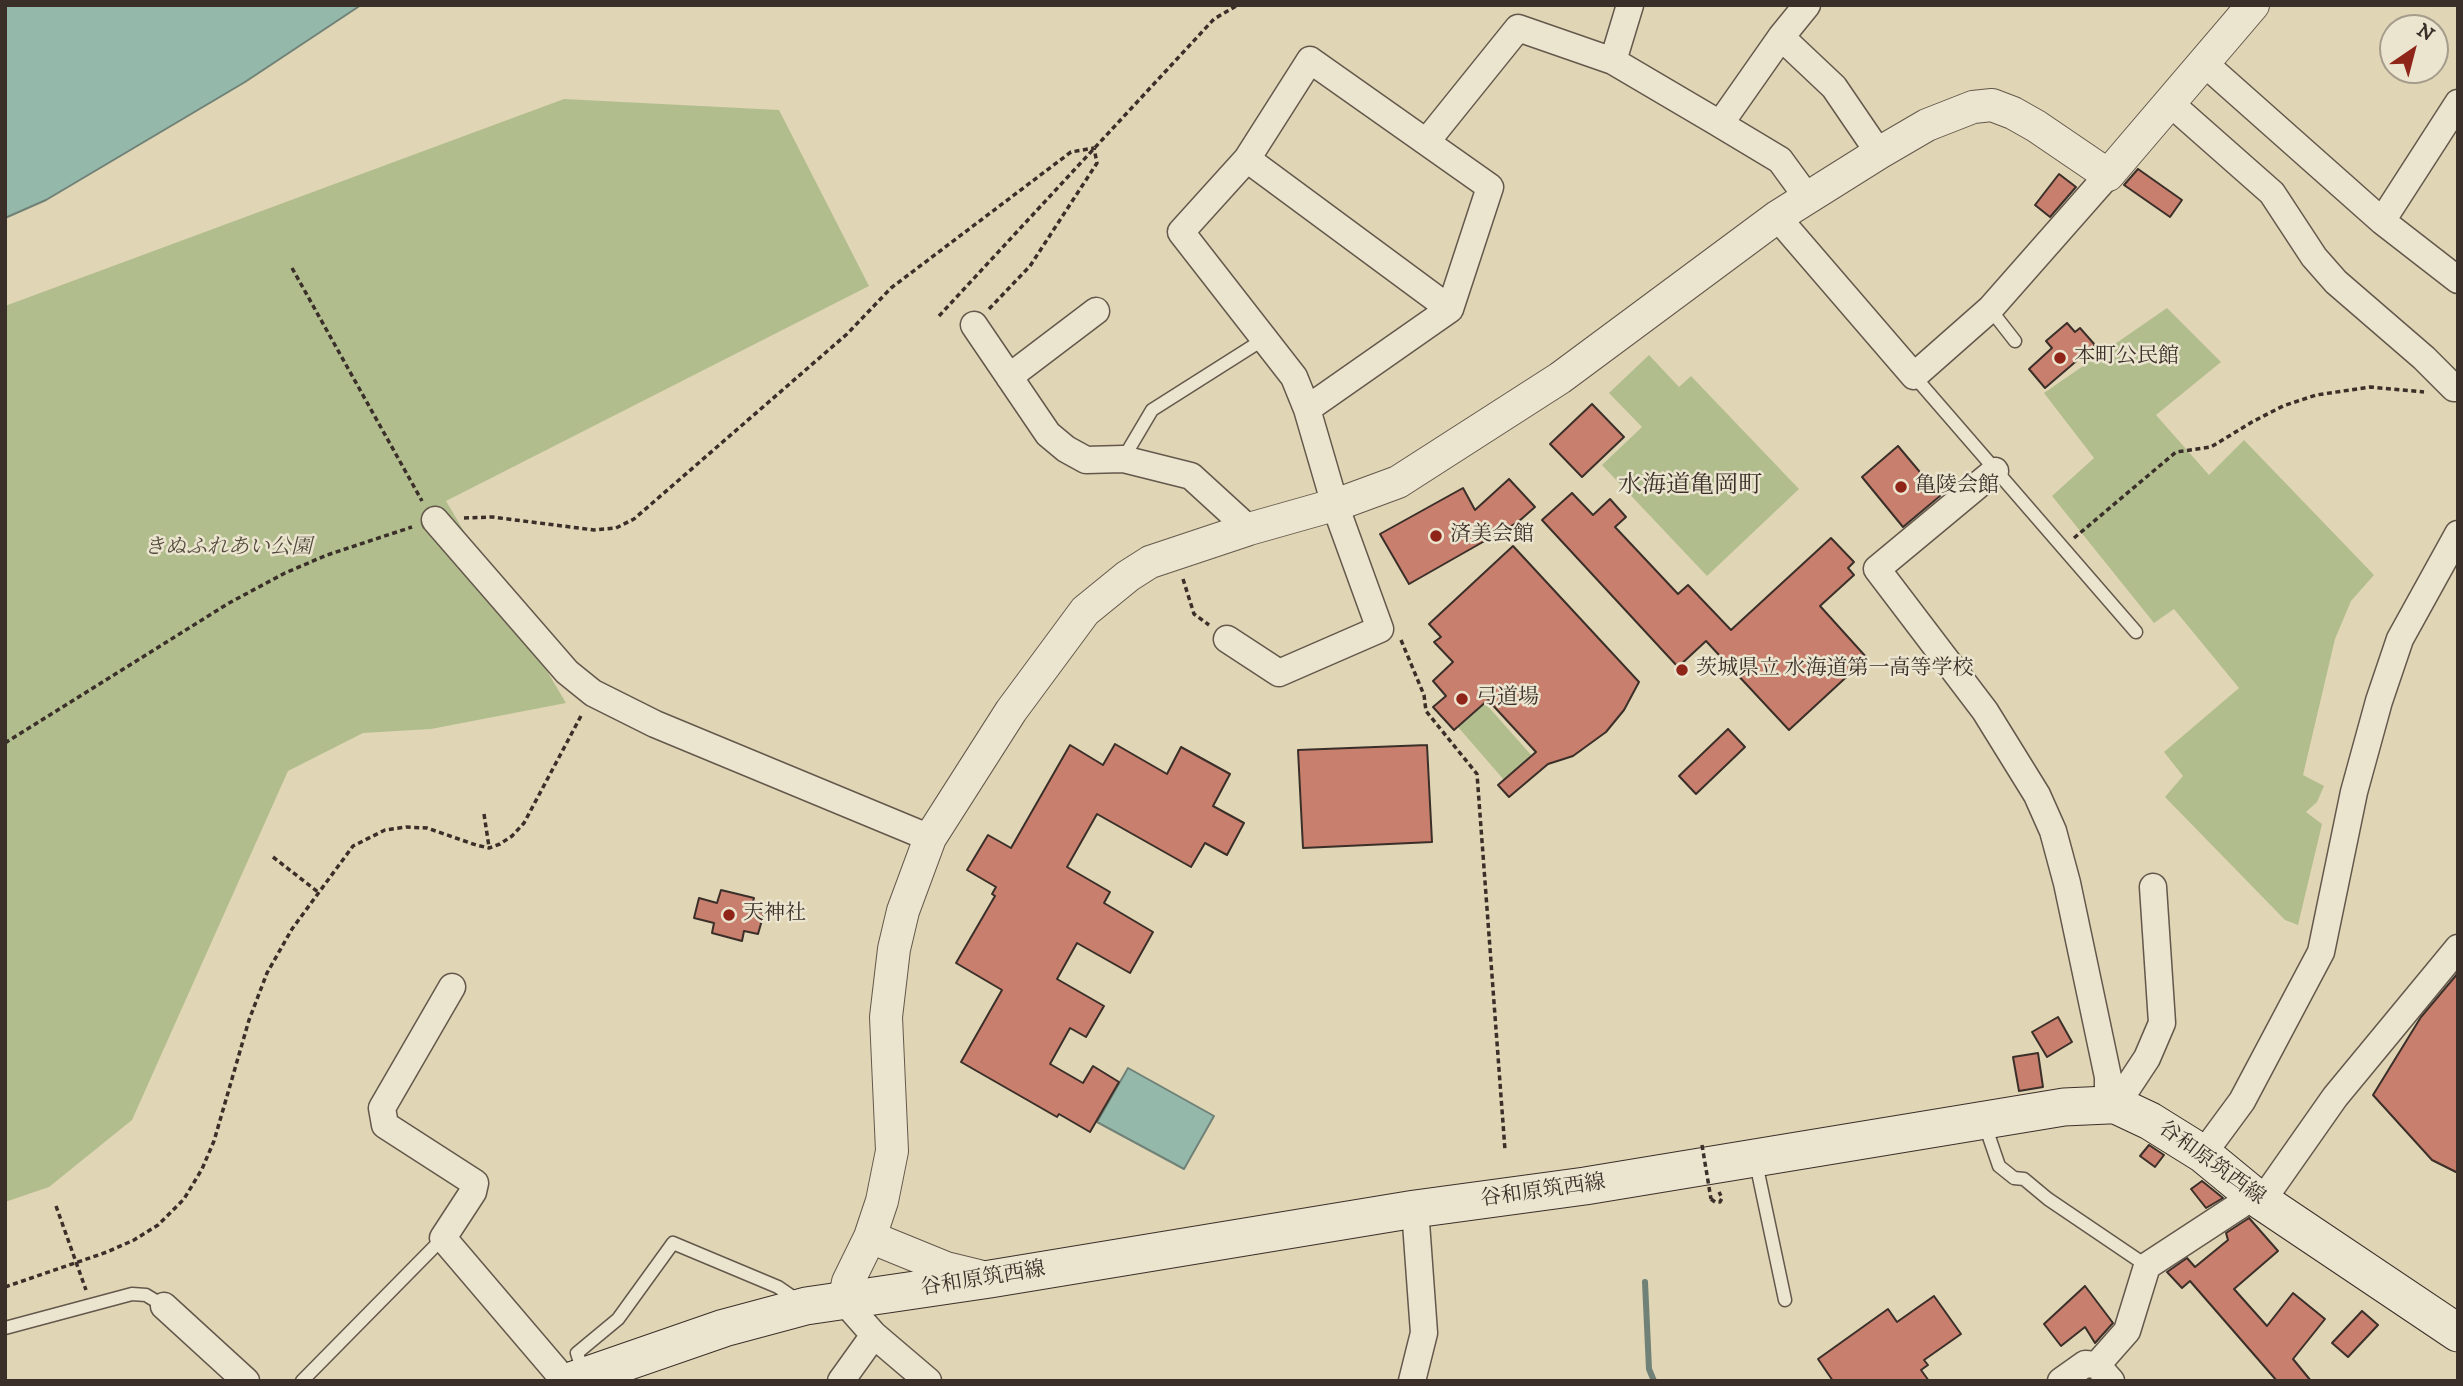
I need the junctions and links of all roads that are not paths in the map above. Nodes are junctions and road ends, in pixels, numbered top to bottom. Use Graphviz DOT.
graph roads {
  1 [pos="1630,5"];
  2 [pos="1807,5"];
  3 [pos="2253,5"];
  4 [pos="1780,37"];
  5 [pos="1613,61"];
  6 [pos="2204,63"];
  7 [pos="2170,103"];
  8 [pos="2458,103"];
  9 [pos="1720,124"];
  10 [pos="1427,141"];
  11 [pos="1879,153"];
  12 [pos="1247,159"];
  13 [pos="2108,175"];
  14 [pos="1807,197"];
  15 [pos="1777,217"];
  16 [pos="2382,221"];
  17 [pos="2458,280"];
  18 [pos="1450,309"];
  19 [pos="1990,309"];
  20 [pos="1096,311"];
  21 [pos="974,325"];
  22 [pos="1264,339"];
  23 [pos="2015,341"];
  24 [pos="1914,376"];
  25 [pos="1009,377"];
  26 [pos="2451,389"];
  27 [pos="1307,410"];
  28 [pos="1123,459"];
  29 [pos="1995,471"];
  30 [pos="1335,505"];
  31 [pos="435,520"];
  32 [pos="1249,529"];
  33 [pos="2458,534"];
  34 [pos="2447,577"];
  35 [pos="2136,632"];
  36 [pos="1227,639"];
  37 [pos="930,838"];
  38 [pos="2153,887"];
  39 [pos="2458,948"];
  40 [pos="452,986"];
  41 [pos="2112,1105"];
  42 [pos="1984,1120"];
  43 [pos="2203,1154"];
  44 [pos="1755,1159"];
  45 [pos="2258,1198"];
  46 [pos="1415,1209"];
  47 [pos="870,1237"];
  48 [pos="443,1238"];
  49 [pos="2147,1266"];
  50 [pos="990,1279"];
  51 [pos="1784,1300"];
  52 [pos="844,1301"];
  53 [pos="164,1306"];
  54 [pos="806,1306"];
  55 [pos="5,1328"];
  56 [pos="2458,1333"];
  57 [pos="874,1335"];
  58 [pos="2104,1373"];
  59 [pos="574,1379"];
  60 [pos="246,1381"];
  61 [pos="302,1381"];
  62 [pos="841,1381"];
  63 [pos="928,1381"];
  64 [pos="1412,1381"];
  65 [pos="2062,1381"];
  1 -- 5 [label="street"];
  2 -- 4 [label="street"];
  3 -- 6 [label="street"];
  4 -- 9 [label="street"];
  4 -- 11 [label="street"];
  5 -- 9 [label="street"];
  5 -- 10 [label="street"];
  6 -- 7 [label="street"];
  6 -- 16 [label="street"];
  7 -- 13 [label="street"];
  7 -- 26 [label="street"];
  8 -- 16 [label="street"];
  9 -- 14 [label="street"];
  10 -- 12 [label="street"];
  10 -- 18 [label="street"];
  11 -- 13 [label="street"];
  11 -- 14 [label="street"];
  12 -- 18 [label="street"];
  12 -- 22 [label="street"];
  13 -- 19 [label="street"];
  14 -- 15 [label="street"];
  15 -- 24 [label="street"];
  15 -- 30 [label="street"];
  16 -- 17 [label="street"];
  18 -- 27 [label="street"];
  19 -- 23 [label="lane"];
  19 -- 24 [label="street"];
  20 -- 25 [label="street"];
  21 -- 25 [label="street"];
  22 -- 27 [label="street"];
  22 -- 28 [label="lane"];
  24 -- 29 [label="lane"];
  25 -- 28 [label="street"];
  27 -- 30 [label="street"];
  28 -- 32 [label="street"];
  29 -- 35 [label="lane"];
  29 -- 41 [label="street"];
  30 -- 32 [label="street"];
  30 -- 36 [label="street"];
  31 -- 37 [label="street"];
  32 -- 37 [label="street"];
  33 -- 34 [label="street"];
  34 -- 43 [label="street"];
  37 -- 47 [label="street"];
  38 -- 41 [label="street"];
  39 -- 45 [label="street"];
  40 -- 48 [label="street"];
  41 -- 42 [label="main road, 谷和原筑西線"];
  41 -- 43 [label="main road, 谷和原筑西線"];
  42 -- 44 [label="main road, 谷和原筑西線"];
  42 -- 49 [label="lane"];
  43 -- 45 [label="main road, 谷和原筑西線"];
  44 -- 46 [label="main road, 谷和原筑西線"];
  44 -- 51 [label="lane"];
  45 -- 49 [label="street"];
  45 -- 56 [label="main road, 谷和原筑西線"];
  46 -- 50 [label="main road, 谷和原筑西線"];
  46 -- 64 [label="street"];
  47 -- 50 [label="street"];
  47 -- 52 [label="street"];
  48 -- 59 [label="street"];
  48 -- 61 [label="lane"];
  49 -- 58 [label="street"];
  50 -- 52 [label="main road, 谷和原筑西線"];
  52 -- 54 [label="main road, 谷和原筑西線"];
  52 -- 57 [label="street"];
  53 -- 55 [label="lane"];
  53 -- 60 [label="street"];
  54 -- 59 [label="main road, 谷和原筑西線"];
  54 -- 59 [label="lane"];
  57 -- 62 [label="street"];
  57 -- 63 [label="street"];
  58 -- 65 [label="street"];
}
